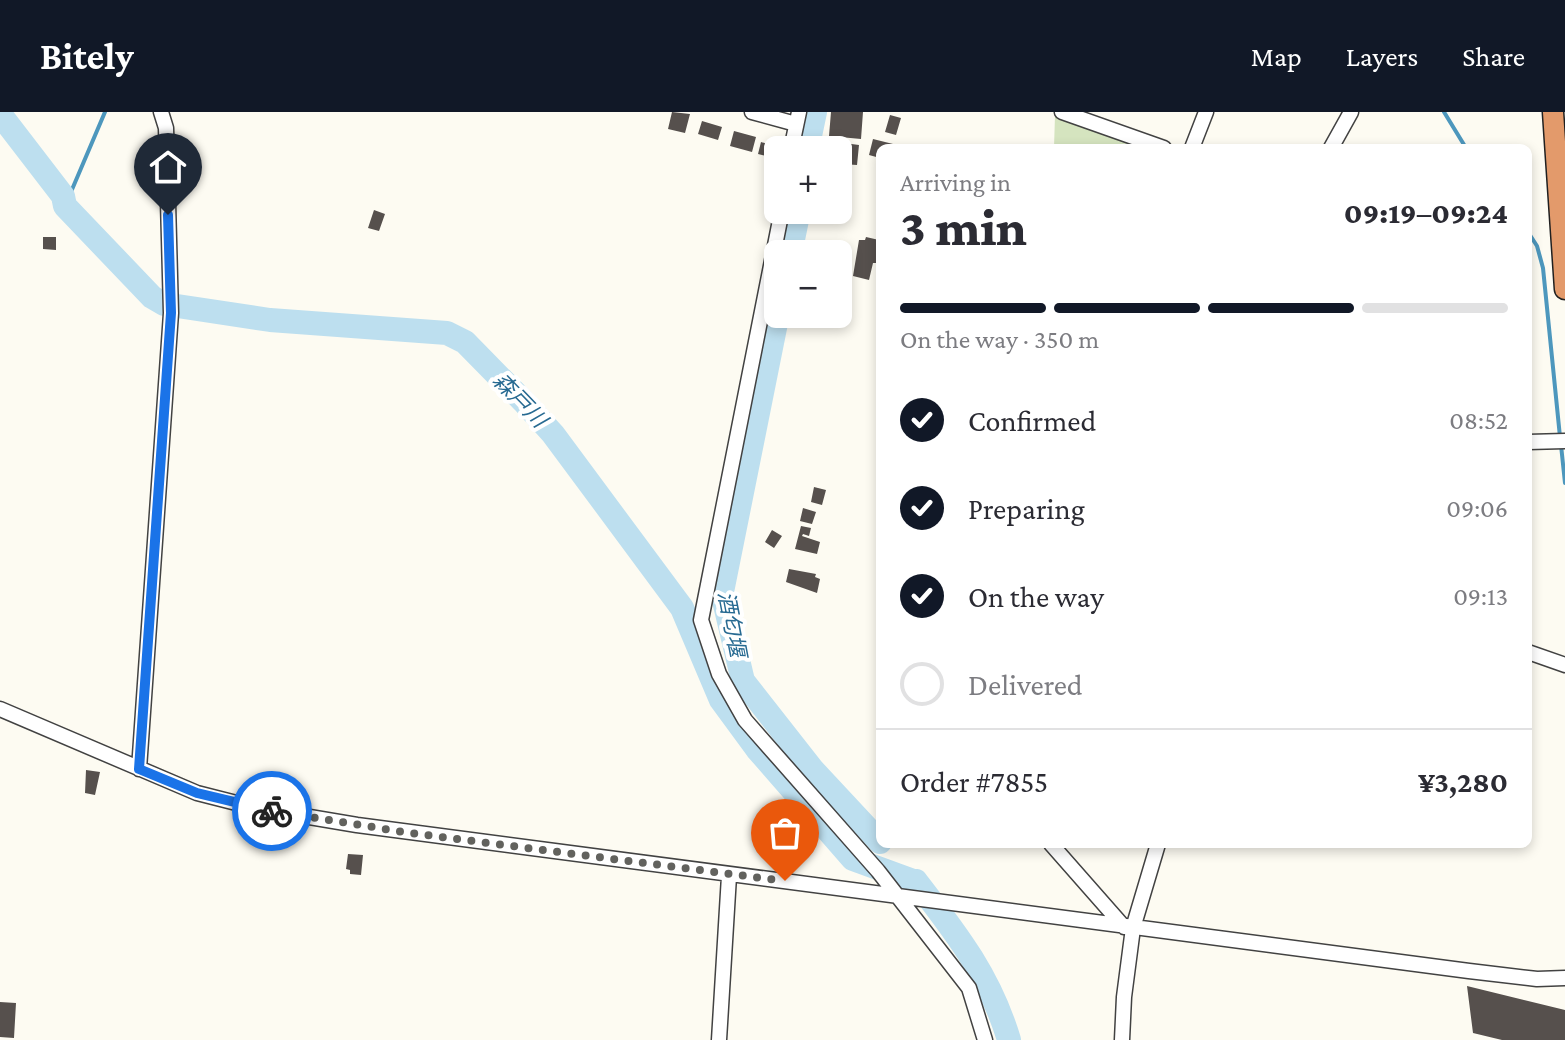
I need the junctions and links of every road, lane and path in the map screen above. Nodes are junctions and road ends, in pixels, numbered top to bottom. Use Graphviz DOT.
graph roads {
  1 [pos="161,112"];
  2 [pos="752,112"];
  3 [pos="1062,112"];
  4 [pos="1206,112"];
  5 [pos="1351,112"];
  6 [pos="1553,112"];
  7 [pos="797,118"];
  8 [pos="1153,144"];
  9 [pos="1194,144"];
  10 [pos="1333,144"];
  11 [pos="779,224"];
  12 [pos="1565,289"];
  13 [pos="1565,441"];
  14 [pos="1532,442"];
  15 [pos="1532,653"];
  16 [pos="1565,665"];
  17 [pos="0,709"];
  18 [pos="139,769"];
  19 [pos="1055,848"];
  20 [pos="1157,848"];
  21 [pos="729,876"];
  22 [pos="895,895"];
  23 [pos="1128,927"];
  24 [pos="1565,978"];
  25 [pos="719,1040"];
  26 [pos="985,1040"];
  27 [pos="1122,1040"];
  1 -- 18 [label="street"];
  2 -- 7 [label="street"];
  3 -- 8 [label="street"];
  4 -- 9 [label="street"];
  5 -- 10 [label="street"];
  6 -- 12 [label="highway"];
  11 -- 22 [label="street"];
  13 -- 14 [label="street"];
  15 -- 16 [label="street"];
  17 -- 18 [label="street"];
  18 -- 21 [label="street"];
  19 -- 23 [label="street"];
  20 -- 23 [label="street"];
  21 -- 22 [label="street"];
  21 -- 25 [label="street"];
  22 -- 23 [label="street"];
  22 -- 26 [label="street"];
  23 -- 24 [label="street"];
  23 -- 27 [label="street"];
}
